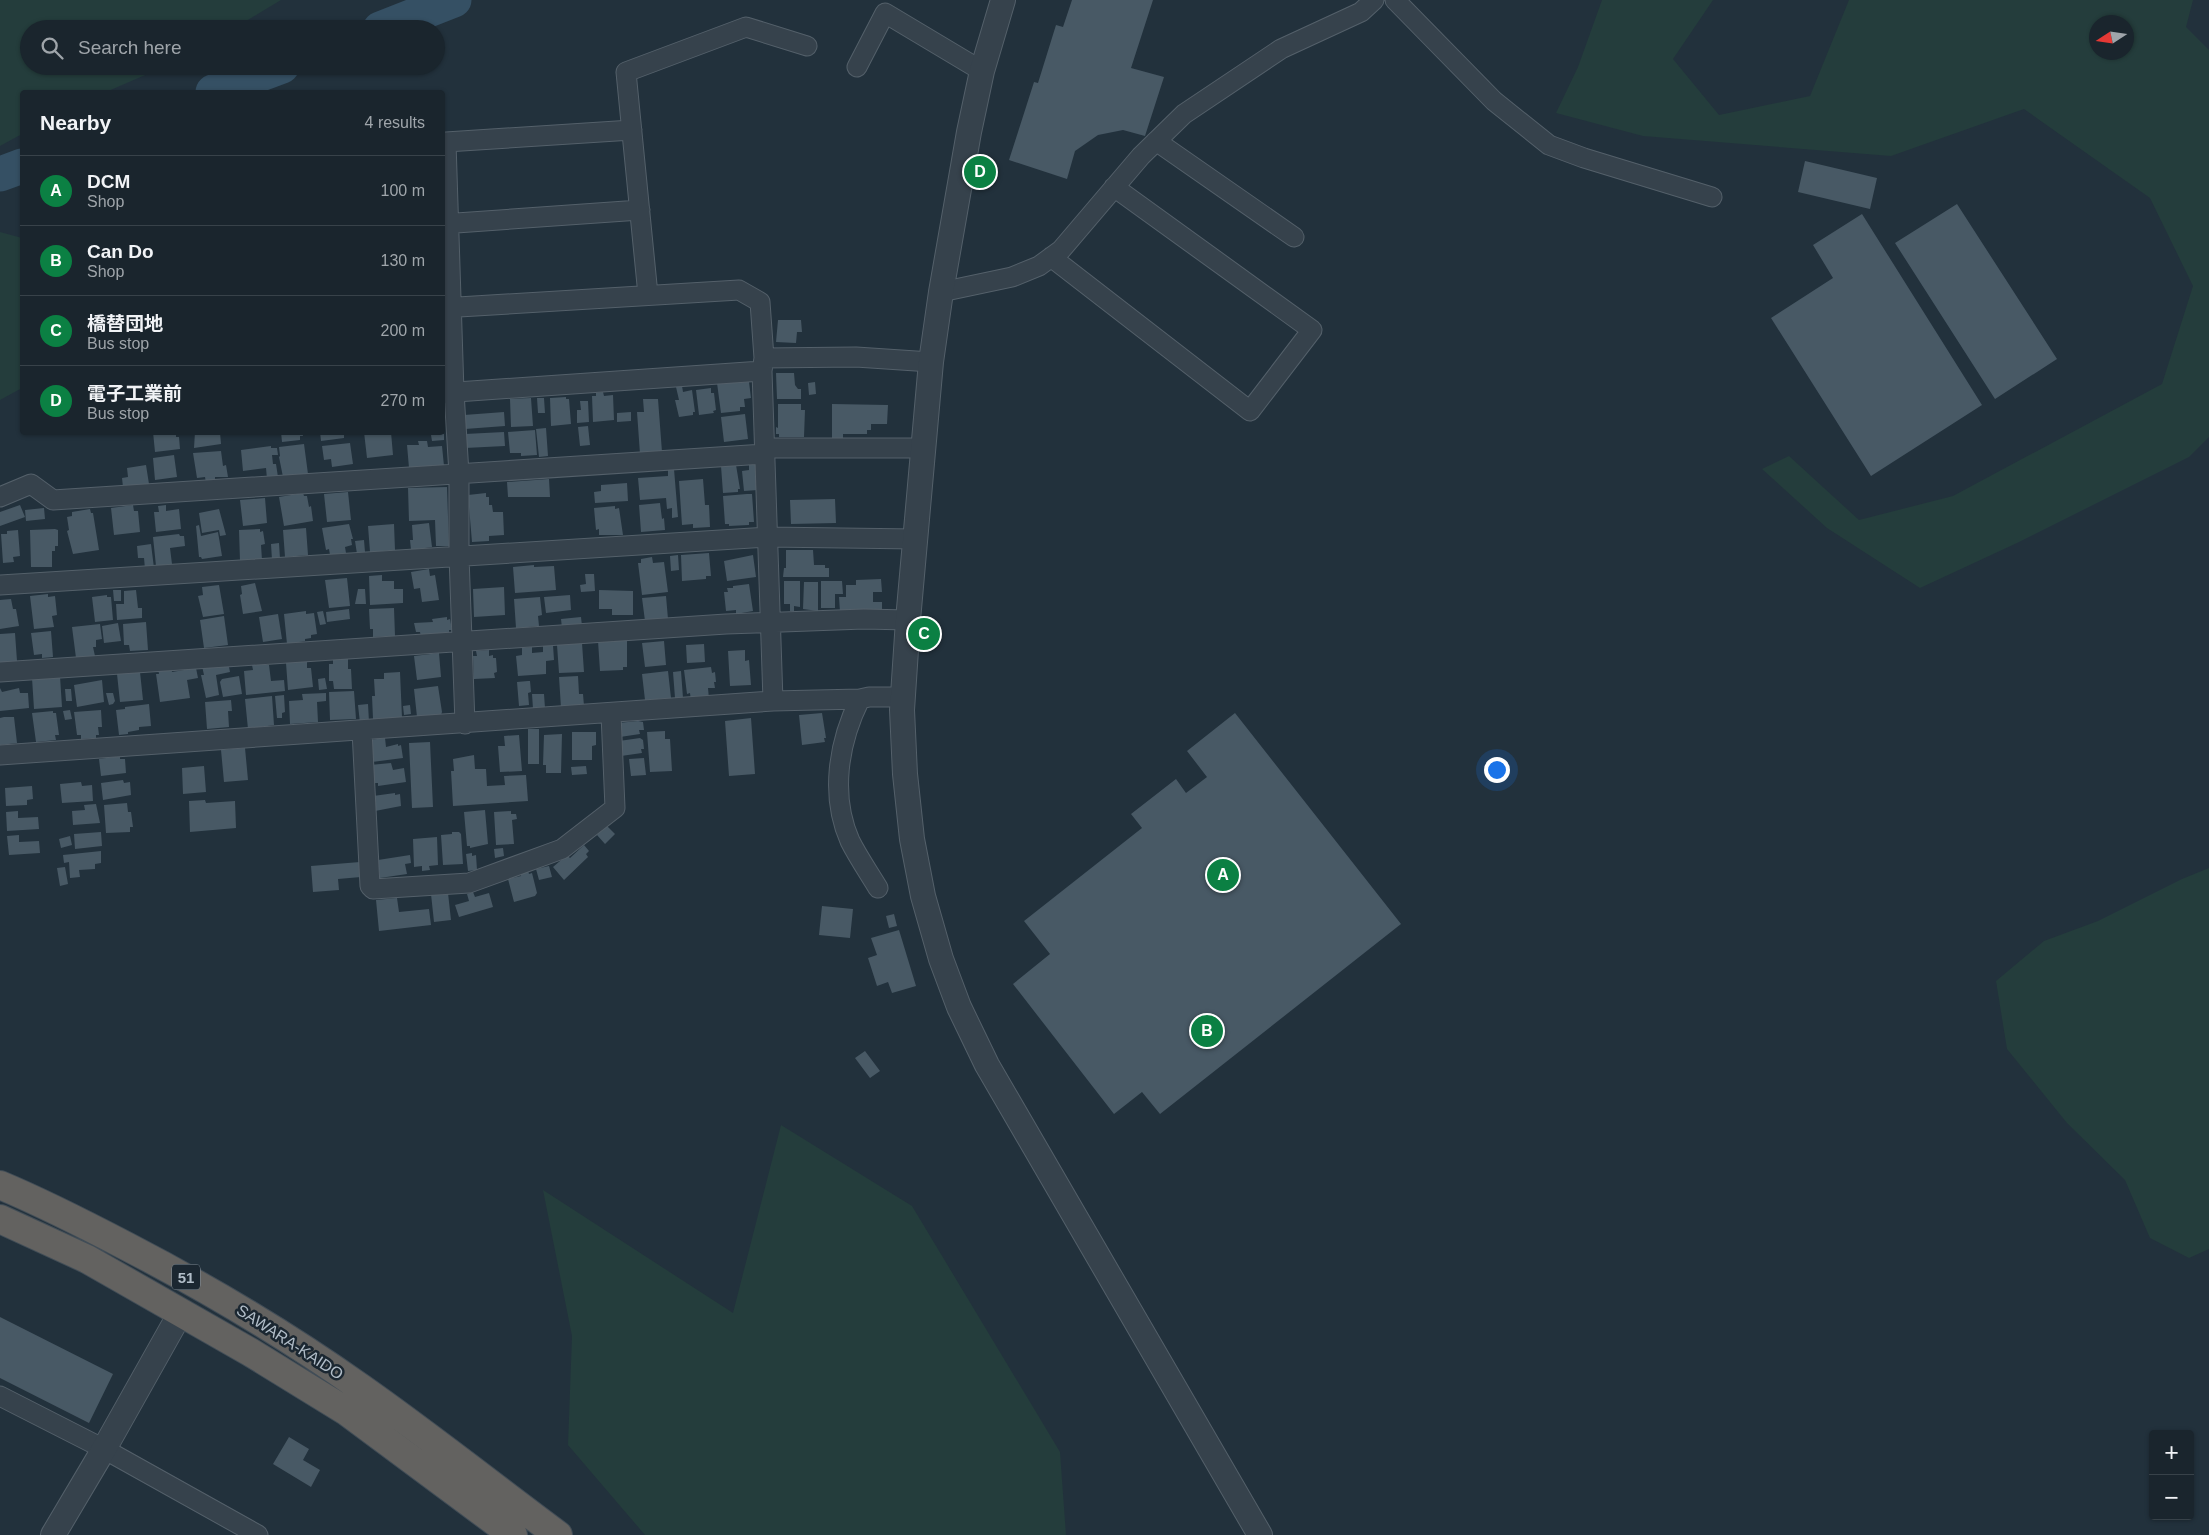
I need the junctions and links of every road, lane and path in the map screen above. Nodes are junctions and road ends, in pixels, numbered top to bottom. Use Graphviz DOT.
graph roads {
  1 [pos="1003,0"];
  2 [pos="1374,0"];
  3 [pos="1395,0"];
  4 [pos="807,46"];
  5 [pos="857,67"];
  6 [pos="982,71"];
  7 [pos="632,130"];
  8 [pos="1156,141"];
  9 [pos="1114,188"];
  10 [pos="1712,197"];
  11 [pos="640,210"];
  12 [pos="446,224"];
  13 [pos="1294,237"];
  14 [pos="1051,257"];
  15 [pos="941,292"];
  16 [pos="648,295"];
  17 [pos="447,307"];
  18 [pos="931,362"];
  19 [pos="763,365"];
  20 [pos="448,393"];
  21 [pos="924,448"];
  22 [pos="765,451"];
  23 [pos="459,474"];
  24 [pos="0,497"];
  25 [pos="768,536"];
  26 [pos="916,538"];
  27 [pos="459,556"];
  28 [pos="0,585"];
  29 [pos="908,620"];
  30 [pos="771,623"];
  31 [pos="462,643"];
  32 [pos="0,672"];
  33 [pos="902,697"];
  34 [pos="860,699"];
  35 [pos="773,702"];
  36 [pos="611,714"];
  37 [pos="464,724"];
  38 [pos="362,730"];
  39 [pos="0,755"];
  40 [pos="878,888"];
  41 [pos="0,1185"];
  42 [pos="0,1218"];
  43 [pos="181,1312"];
  44 [pos="0,1396"];
  45 [pos="104,1449"];
  46 [pos="53,1535"];
  47 [pos="258,1535"];
  48 [pos="513,1535"];
  49 [pos="558,1535"];
  50 [pos="1260,1535"];
  1 -- 6 [label="street"];
  2 -- 8 [label="street"];
  3 -- 10 [label="street"];
  4 -- 7 [label="street"];
  5 -- 6 [label="street"];
  6 -- 15 [label="street"];
  7 -- 11 [label="street"];
  7 -- 12 [label="street"];
  8 -- 9 [label="street"];
  8 -- 13 [label="street"];
  9 -- 14 [label="street"];
  9 -- 14 [label="street"];
  11 -- 12 [label="street"];
  11 -- 16 [label="street"];
  12 -- 17 [label="street"];
  14 -- 15 [label="street"];
  15 -- 18 [label="street"];
  16 -- 17 [label="street"];
  16 -- 19 [label="street"];
  17 -- 20 [label="street"];
  18 -- 19 [label="street"];
  18 -- 21 [label="street"];
  19 -- 20 [label="street"];
  19 -- 22 [label="street"];
  20 -- 23 [label="street"];
  21 -- 22 [label="street"];
  21 -- 26 [label="street"];
  22 -- 23 [label="street"];
  22 -- 25 [label="street"];
  23 -- 24 [label="street"];
  23 -- 27 [label="street"];
  25 -- 26 [label="street"];
  25 -- 27 [label="street"];
  25 -- 30 [label="street"];
  26 -- 29 [label="street"];
  27 -- 28 [label="street"];
  27 -- 31 [label="street"];
  29 -- 30 [label="street"];
  29 -- 33 [label="street"];
  30 -- 31 [label="street"];
  30 -- 35 [label="street"];
  31 -- 32 [label="street"];
  31 -- 37 [label="street"];
  33 -- 34 [label="street"];
  33 -- 50 [label="street"];
  34 -- 35 [label="street"];
  34 -- 40 [label="street"];
  35 -- 36 [label="street"];
  36 -- 37 [label="street"];
  36 -- 38 [label="street"];
  37 -- 38 [label="street"];
  38 -- 39 [label="street"];
  41 -- 49 [label="highway, SAWARA-KAIDO / 51"];
  42 -- 43 [label="highway, SAWARA-KAIDO / 51"];
  43 -- 45 [label="street"];
  43 -- 48 [label="highway, SAWARA-KAIDO / 51"];
  44 -- 45 [label="street"];
  45 -- 46 [label="street"];
  45 -- 47 [label="street"];
}
